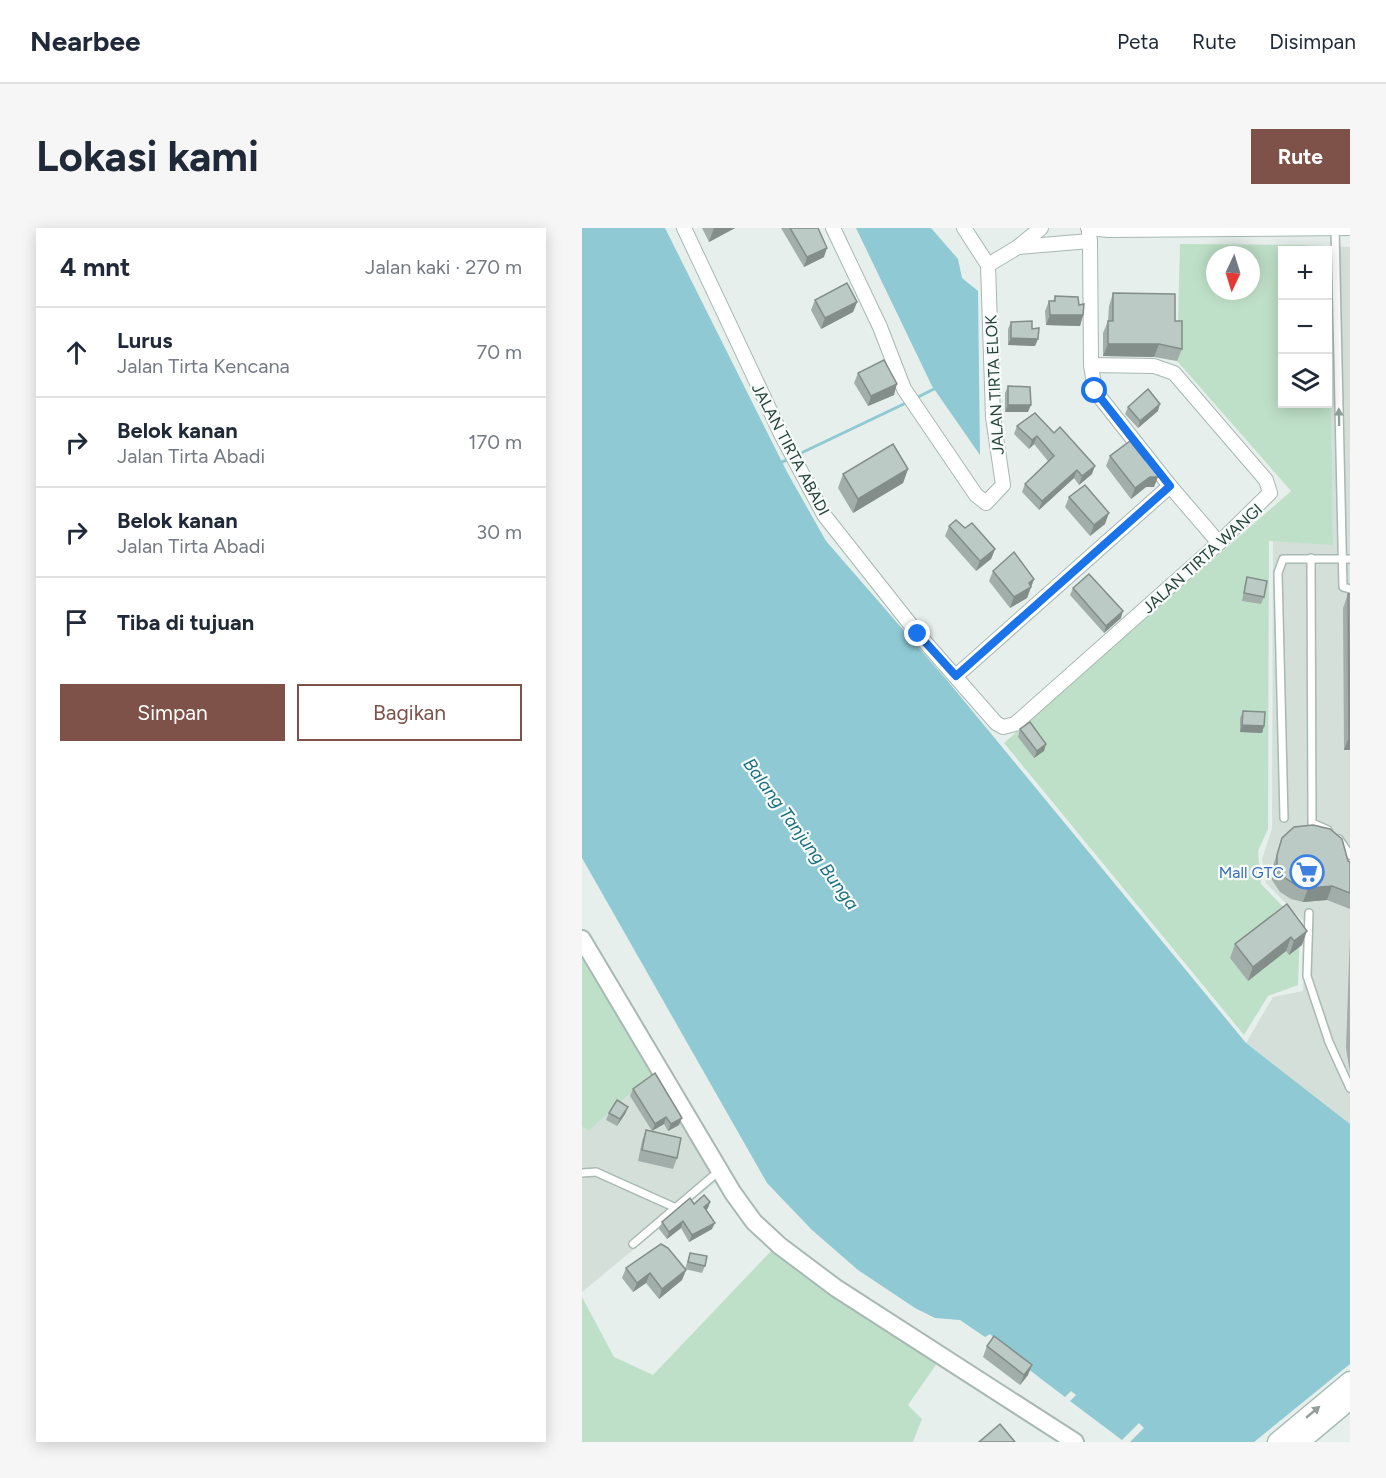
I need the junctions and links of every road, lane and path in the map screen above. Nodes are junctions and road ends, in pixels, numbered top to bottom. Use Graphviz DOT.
graph roads {
  1 [pos="684,228"];
  2 [pos="833,228"];
  3 [pos="964,228"];
  4 [pos="1041,228"];
  5 [pos="1335,228"];
  6 [pos="1350,228"];
  7 [pos="1089,233"];
  8 [pos="1018,247"];
  9 [pos="988,266"];
  10 [pos="1091,365"];
  11 [pos="1170,486"];
  12 [pos="1219,543"];
  13 [pos="1311,558"];
  14 [pos="1346,559"];
  15 [pos="1350,589"];
  16 [pos="956,676"];
  17 [pos="1003,727"];
  18 [pos="1284,818"];
  19 [pos="1350,855"];
  20 [pos="1309,913"];
  21 [pos="582,939"];
  22 [pos="1350,1088"];
  23 [pos="719,1171"];
  24 [pos="582,1173"];
  25 [pos="676,1208"];
  26 [pos="633,1244"];
  27 [pos="1350,1382"];
  28 [pos="1350,1400"];
  29 [pos="1075,1442"];
  30 [pos="1277,1442"];
  31 [pos="1300,1442"];
  1 -- 16 [label="street, JALAN TIRTA ABADI"];
  2 -- 9 [label="street, JALAN TIRTA ELOK"];
  3 -- 9 [label="street"];
  4 -- 8 [label="street"];
  5 -- 6 [label="street"];
  5 -- 7 [label="street"];
  14 -- 5 [label="lane, one-way"];
  7 -- 8 [label="street"];
  7 -- 10 [label="street"];
  8 -- 9 [label="street"];
  10 -- 11 [label="street"];
  10 -- 12 [label="street, JALAN TIRTA WANGI"];
  11 -- 12 [label="street"];
  11 -- 16 [label="street"];
  12 -- 17 [label="street, JALAN TIRTA WANGI"];
  13 -- 14 [label="lane"];
  13 -- 18 [label="lane"];
  13 -- 19 [label="lane"];
  14 -- 15 [label="lane"];
  16 -- 17 [label="street, JALAN TIRTA ABADI"];
  20 -- 22 [label="lane"];
  21 -- 23 [label="street"];
  23 -- 25 [label="lane"];
  23 -- 29 [label="street"];
  24 -- 25 [label="lane"];
  25 -- 26 [label="lane"];
  30 -- 27 [label="main road, one-way"];
  28 -- 31 [label="main road"];
}
